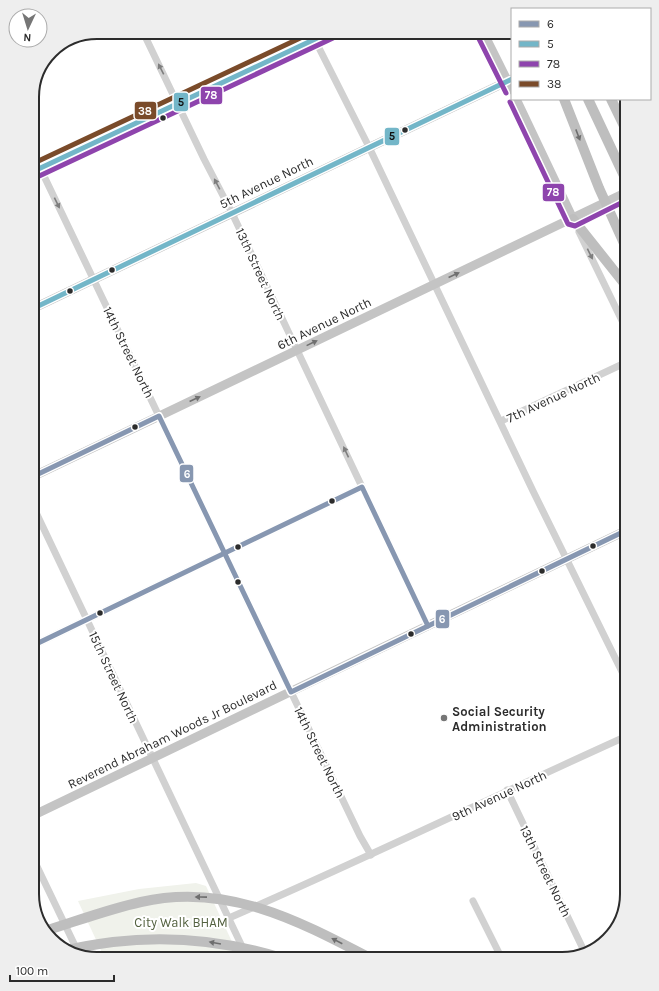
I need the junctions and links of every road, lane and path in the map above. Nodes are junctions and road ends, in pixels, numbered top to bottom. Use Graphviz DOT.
graph roads {
  1 [pos="147,39"];
  2 [pos="307,39"];
  3 [pos="315,39"];
  4 [pos="487,39"];
  5 [pos="510,80"];
  6 [pos="516,100"];
  7 [pos="564,100"];
  8 [pos="588,100"];
  9 [pos="611,100"];
  10 [pos="179,104"];
  11 [pos="620,118"];
  12 [pos="369,147"];
  13 [pos="620,167"];
  14 [pos="40,168"];
  15 [pos="620,196"];
  16 [pos="232,213"];
  17 [pos="573,219"];
  18 [pos="620,234"];
  19 [pos="620,278"];
  20 [pos="94,279"];
  21 [pos="435,284"];
  22 [pos="39,306"];
  23 [pos="620,316"];
  24 [pos="297,350"];
  25 [pos="620,365"];
  26 [pos="159,416"];
  27 [pos="501,421"];
  28 [pos="39,474"];
  29 [pos="362,487"];
  30 [pos="39,519"];
  31 [pos="620,533"];
  32 [pos="225,554"];
  33 [pos="567,559"];
  34 [pos="87,620"];
  35 [pos="428,626"];
  36 [pos="39,643"];
  37 [pos="620,669"];
  38 [pos="291,692"];
  39 [pos="620,739"];
  40 [pos="153,758"];
  41 [pos="507,790"];
  42 [pos="39,813"];
  43 [pos="371,855"];
  44 [pos="39,871"];
  45 [pos="473,900"];
  46 [pos="229,918"];
  47 [pos="51,929"];
  48 [pos="75,948"];
  49 [pos="76,948"];
  50 [pos="583,948"];
  51 [pos="245,952"];
  52 [pos="263,952"];
  53 [pos="359,952"];
  54 [pos="499,952"];
  10 -- 1 [label="street, 13th Street North, one-way"];
  2 -- 10 [label="street"];
  3 -- 12 [label="street"];
  4 -- 5 [label="main road"];
  5 -- 12 [label="main road, 5th Avenue North"];
  6 -- 17 [label="main road"];
  7 -- 18 [label="highway, one-way"];
  8 -- 13 [label="highway"];
  9 -- 11 [label="highway"];
  10 -- 14 [label="street"];
  16 -- 10 [label="street, 13th Street North, one-way"];
  12 -- 16 [label="main road, 5th Avenue North"];
  12 -- 21 [label="street"];
  14 -- 20 [label="street, 14th Street North, one-way"];
  15 -- 17 [label="main road, 6th Avenue North"];
  16 -- 20 [label="main road, 5th Avenue North"];
  16 -- 24 [label="street, 13th Street North"];
  17 -- 19 [label="highway"];
  21 -- 17 [label="main road, 6th Avenue North, one-way"];
  17 -- 23 [label="street, one-way"];
  20 -- 22 [label="main road, 5th Avenue North"];
  20 -- 26 [label="street, 14th Street North"];
  24 -- 21 [label="main road, 6th Avenue North, one-way"];
  21 -- 27 [label="street"];
  26 -- 24 [label="main road, 6th Avenue North, one-way"];
  29 -- 24 [label="street, 13th Street North, one-way"];
  25 -- 27 [label="street, 7th Avenue North"];
  26 -- 28 [label="main road, 6th Avenue North"];
  26 -- 32 [label="street, 14th Street North"];
  27 -- 33 [label="street"];
  29 -- 32 [label="street"];
  29 -- 35 [label="street, 13th Street North"];
  30 -- 34 [label="street, 15th Street North"];
  31 -- 33 [label="main road, Reverend Abraham Woods Jr Boulevard"];
  32 -- 34 [label="street"];
  32 -- 38 [label="street, 14th Street North"];
  33 -- 35 [label="main road, Reverend Abraham Woods Jr Boulevard"];
  33 -- 37 [label="street"];
  34 -- 36 [label="street"];
  34 -- 40 [label="street, 15th Street North"];
  35 -- 38 [label="main road, Reverend Abraham Woods Jr Boulevard"];
  38 -- 40 [label="main road, Reverend Abraham Woods Jr Boulevard"];
  38 -- 43 [label="street, 14th Street North"];
  39 -- 41 [label="street, 9th Avenue North"];
  40 -- 42 [label="main road, Reverend Abraham Woods Jr Boulevard"];
  40 -- 46 [label="street, 15th Street North"];
  41 -- 43 [label="street, 9th Avenue North"];
  41 -- 50 [label="street, 13th Street North"];
  43 -- 46 [label="street, 9th Avenue North"];
  44 -- 49 [label="street"];
  45 -- 54 [label="street"];
  46 -- 51 [label="street, 15th Street North"];
  53 -- 47 [label="highway, one-way"];
  52 -- 48 [label="highway, one-way"];
}
